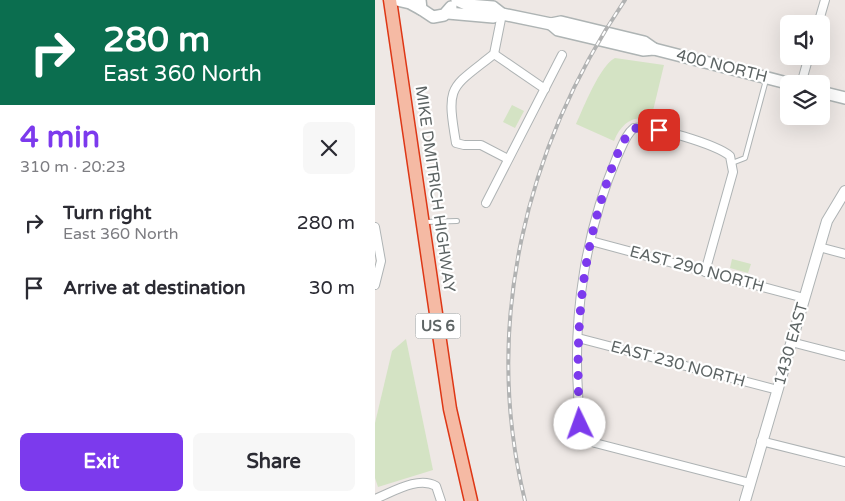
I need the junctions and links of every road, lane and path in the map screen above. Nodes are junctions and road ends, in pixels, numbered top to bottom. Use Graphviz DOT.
graph roads {
  1 [pos="390,0"];
  2 [pos="397,0"];
  3 [pos="452,0"];
  4 [pos="457,0"];
  5 [pos="825,0"];
  6 [pos="421,5"];
  7 [pos="447,13"];
  8 [pos="503,14"];
  9 [pos="821,15"];
  10 [pos="494,54"];
  11 [pos="563,55"];
  12 [pos="766,78"];
  13 [pos="780,81"];
  14 [pos="545,89"];
  15 [pos="830,94"];
  16 [pos="845,98"];
  17 [pos="507,159"];
  18 [pos="731,160"];
  19 [pos="845,191"];
  20 [pos="486,203"];
  21 [pos="423,222"];
  22 [pos="457,222"];
  23 [pos="375,227"];
  24 [pos="591,241"];
  25 [pos="819,247"];
  26 [pos="845,254"];
  27 [pos="705,272"];
  28 [pos="375,285"];
  29 [pos="804,298"];
  30 [pos="578,338"];
  31 [pos="791,342"];
  32 [pos="845,356"];
  33 [pos="777,390"];
  34 [pos="761,442"];
  35 [pos="845,462"];
  36 [pos="750,483"];
  37 [pos="375,499"];
  38 [pos="441,501"];
  39 [pos="471,501"];
  40 [pos="745,501"];
  1 -- 21 [label="highway, MIKE DMITRICH HIGHWAY / US 6"];
  2 -- 6 [label="main road"];
  3 -- 7 [label="main road"];
  4 -- 8 [label="main road"];
  5 -- 9 [label="street"];
  6 -- 7 [label="main road"];
  7 -- 8 [label="main road"];
  8 -- 10 [label="street"];
  8 -- 12 [label="main road, 400 NORTH"];
  10 -- 14 [label="street"];
  10 -- 17 [label="street"];
  11 -- 14 [label="street"];
  12 -- 13 [label="main road, 400 NORTH"];
  12 -- 18 [label="lane"];
  14 -- 17 [label="street"];
  15 -- 16 [label="main road"];
  17 -- 20 [label="street"];
  18 -- 24 [label="street"];
  18 -- 27 [label="street"];
  19 -- 25 [label="street, 1430 EAST"];
  21 -- 22 [label="lane"];
  21 -- 39 [label="highway, MIKE DMITRICH HIGHWAY / US 6"];
  23 -- 28 [label="street"];
  24 -- 27 [label="street, EAST 290 NORTH"];
  24 -- 30 [label="street"];
  25 -- 26 [label="street"];
  25 -- 29 [label="street, 1430 EAST"];
  27 -- 29 [label="street, EAST 290 NORTH"];
  29 -- 31 [label="street, 1430 EAST"];
  30 -- 33 [label="street, EAST 230 NORTH"];
  30 -- 36 [label="street"];
  31 -- 32 [label="street"];
  31 -- 33 [label="street, 1430 EAST"];
  33 -- 34 [label="street, 1430 EAST"];
  34 -- 35 [label="street"];
  34 -- 36 [label="street, 1430 EAST"];
  36 -- 40 [label="street, 1430 EAST"];
  37 -- 38 [label="street"];
}
